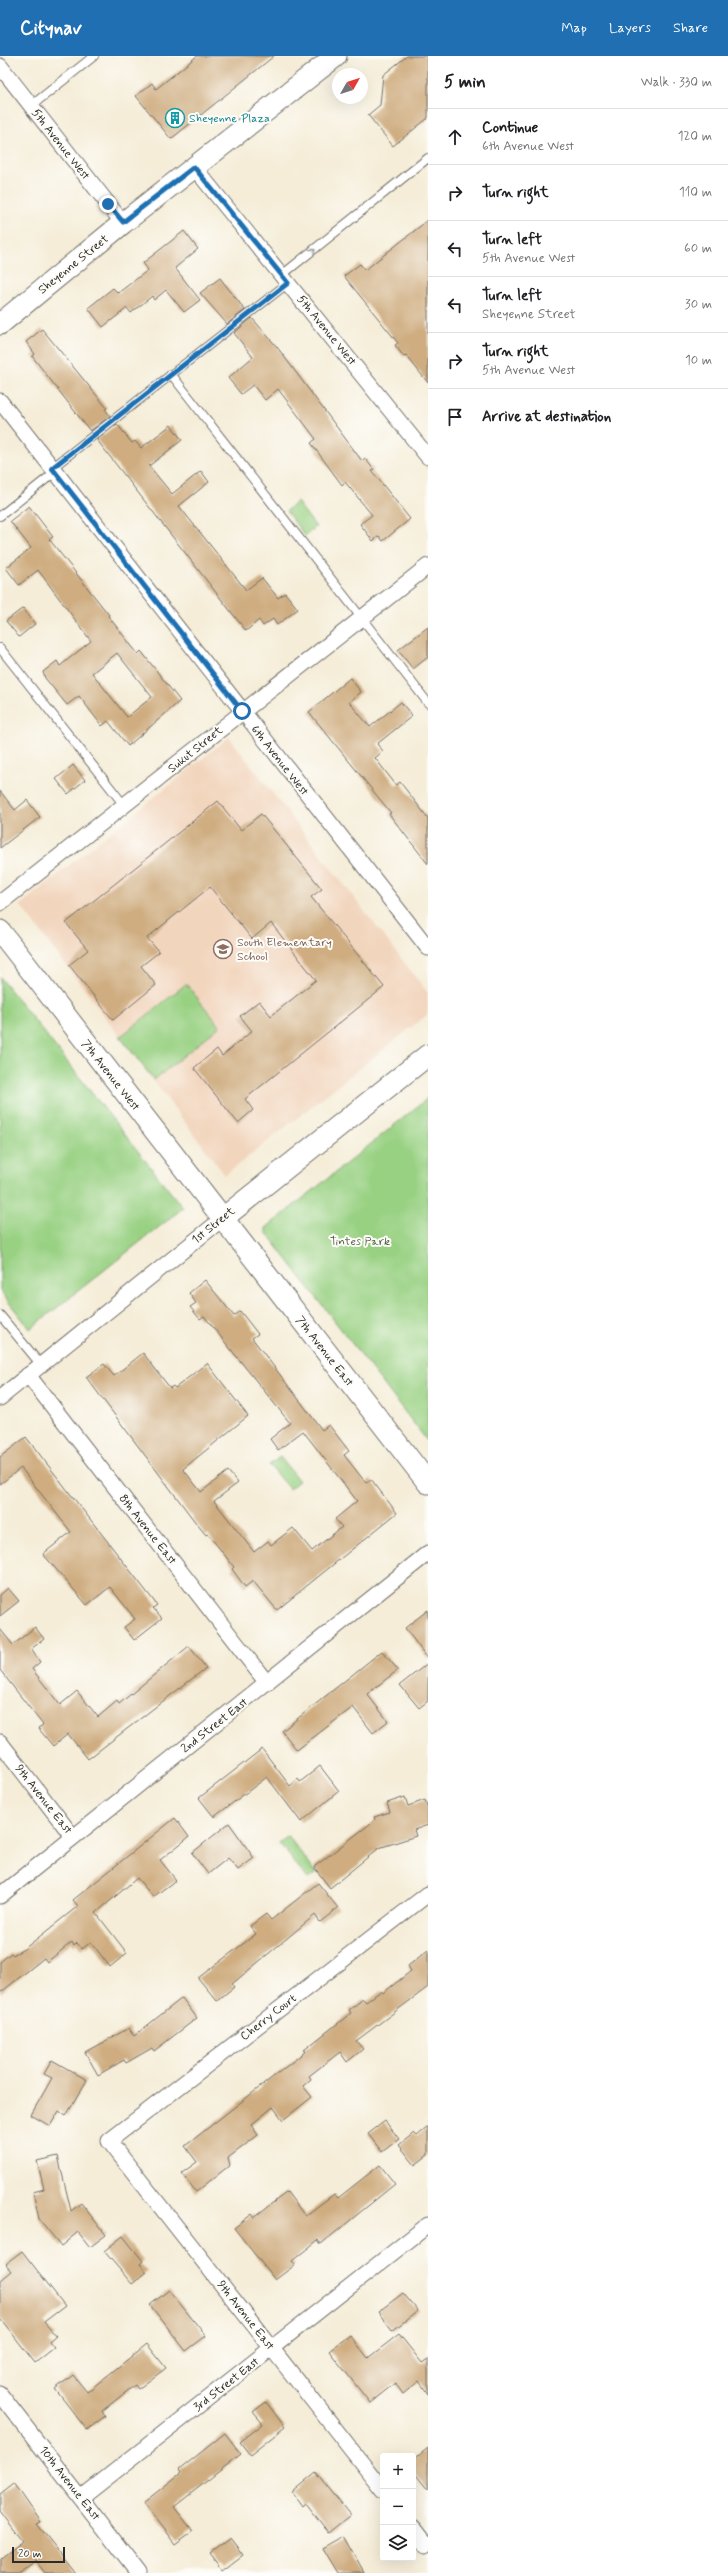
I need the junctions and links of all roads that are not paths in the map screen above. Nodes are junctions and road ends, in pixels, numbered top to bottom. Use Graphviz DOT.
graph roads {
  1 [pos="94,56"];
  2 [pos="336,56"];
  3 [pos="0,66"];
  4 [pos="31,106"];
  5 [pos="428,158"];
  6 [pos="194,167"];
  7 [pos="123,222"];
  8 [pos="285,279"];
  9 [pos="0,324"];
  10 [pos="171,374"];
  11 [pos="0,401"];
  12 [pos="428,457"];
  13 [pos="53,470"];
  14 [pos="0,516"];
  15 [pos="428,566"];
  16 [pos="362,618"];
  17 [pos="0,648"];
  18 [pos="428,704"];
  19 [pos="242,711"];
  20 [pos="124,805"];
  21 [pos="0,903"];
  22 [pos="0,931"];
  23 [pos="428,948"];
  24 [pos="428,1055"];
  25 [pos="222,1219"];
  26 [pos="0,1315"];
  27 [pos="41,1365"];
  28 [pos="28,1375"];
  29 [pos="0,1398"];
  30 [pos="428,1483"];
  31 [pos="428,1553"];
  32 [pos="267,1683"];
  33 [pos="0,1742"];
  34 [pos="73,1837"];
  35 [pos="428,1894"];
  36 [pos="0,1896"];
  37 [pos="109,2141"];
  38 [pos="428,2226"];
  39 [pos="271,2348"];
  40 [pos="0,2394"];
  41 [pos="382,2489"];
  42 [pos="81,2498"];
  43 [pos="416,2531"];
  44 [pos="427,2544"];
  45 [pos="138,2573"];
  1 -- 4 [label="lane"];
  2 -- 6 [label="street, Sheyenne Street"];
  3 -- 4 [label="street, 5th Avenue West"];
  4 -- 7 [label="street, 5th Avenue West"];
  8 -- 5 [label="lane, one-way"];
  6 -- 7 [label="street, Sheyenne Street"];
  6 -- 8 [label="street, 5th Avenue West"];
  7 -- 9 [label="street, Sheyenne Street"];
  8 -- 10 [label="lane"];
  8 -- 12 [label="street, 5th Avenue West"];
  10 -- 13 [label="lane"];
  10 -- 16 [label="lane"];
  11 -- 13 [label="street, 6th Avenue West"];
  13 -- 14 [label="lane"];
  13 -- 19 [label="street, 6th Avenue West"];
  15 -- 16 [label="street, Sukut Street"];
  16 -- 18 [label="lane"];
  16 -- 19 [label="street, Sukut Street"];
  17 -- 20 [label="lane"];
  19 -- 20 [label="street, Sukut Street"];
  19 -- 23 [label="street, 6th Avenue West"];
  20 -- 21 [label="street, Sukut Street"];
  22 -- 25 [label="street, 7th Avenue West"];
  24 -- 25 [label="street, 1st Street"];
  25 -- 27 [label="street, 1st Street"];
  25 -- 30 [label="street, 7th Avenue East"];
  26 -- 27 [label="lane"];
  27 -- 28 [label="street, 1st Street"];
  28 -- 29 [label="street, 1st Street"];
  28 -- 32 [label="street, 8th Avenue East"];
  31 -- 32 [label="street, 2nd Street East"];
  32 -- 34 [label="street, 2nd Street East"];
  33 -- 34 [label="street, 9th Avenue East"];
  34 -- 36 [label="street, 2nd Street East"];
  35 -- 37 [label="street, Cherry Court"];
  37 -- 39 [label="street, 9th Avenue East"];
  38 -- 39 [label="street, 3rd Street East"];
  39 -- 41 [label="street, 9th Avenue East"];
  39 -- 42 [label="street, 3rd Street East"];
  40 -- 42 [label="street, 10th Avenue East"];
  42 -- 45 [label="street, 10th Avenue East"];
  43 -- 44 [label="street"];
}
